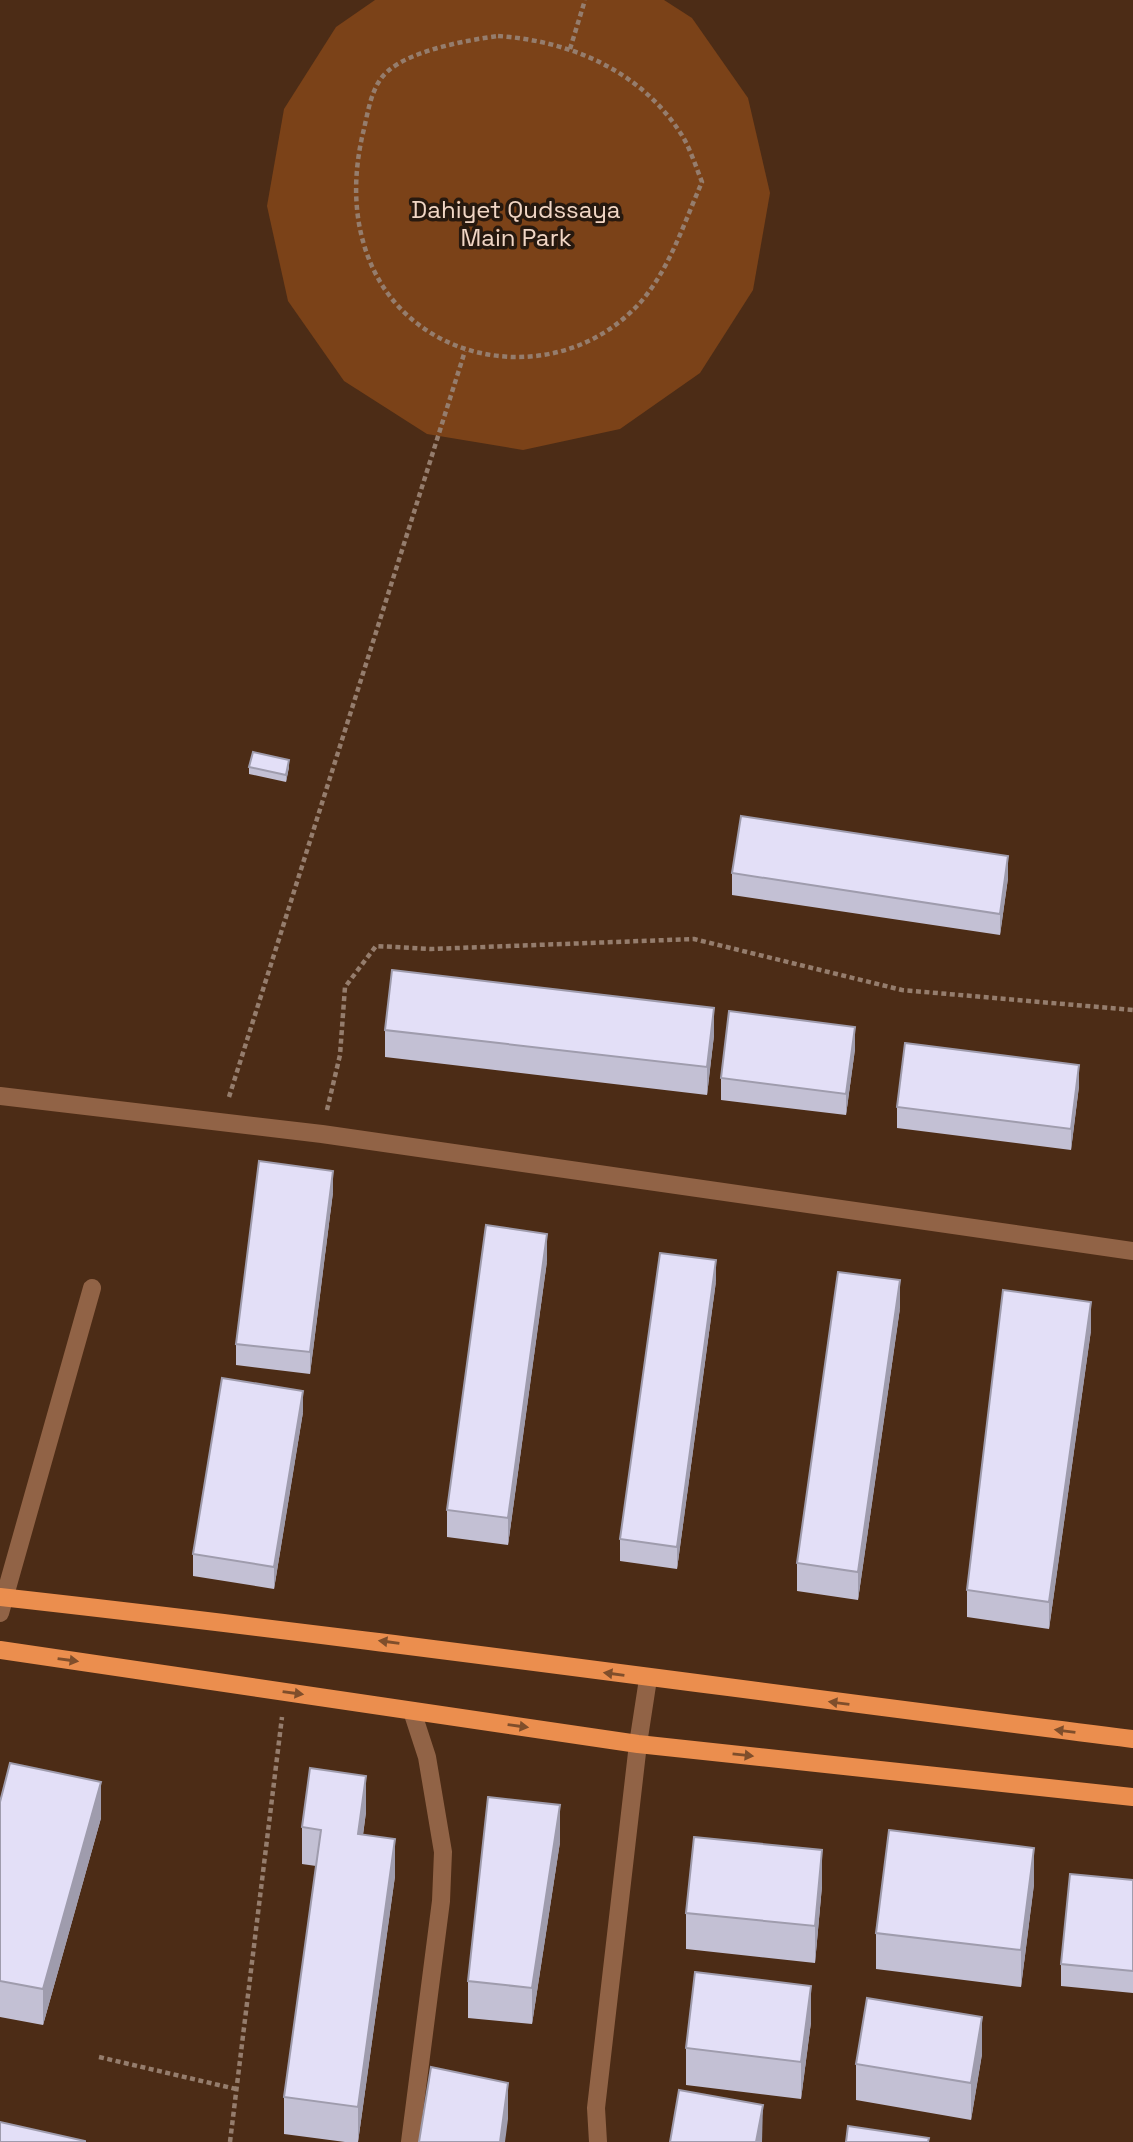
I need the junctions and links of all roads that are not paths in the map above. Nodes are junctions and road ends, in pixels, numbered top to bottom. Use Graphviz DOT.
graph roads {
  1 [pos="0,1096"];
  2 [pos="1133,1251"];
  3 [pos="92,1288"];
  4 [pos="1,1602"];
  5 [pos="0,1650"];
  6 [pos="649,1679"];
  7 [pos="412,1711"];
  8 [pos="1133,1739"];
  9 [pos="638,1744"];
  10 [pos="1133,1797"];
  11 [pos="410,2142"];
  12 [pos="598,2142"];
  1 -- 2 [label="street"];
  3 -- 4 [label="street"];
  6 -- 4 [label="main road, one-way"];
  5 -- 7 [label="main road, one-way"];
  8 -- 6 [label="main road, one-way"];
  6 -- 9 [label="street"];
  7 -- 9 [label="main road, one-way"];
  7 -- 11 [label="street"];
  9 -- 10 [label="main road, one-way"];
  9 -- 12 [label="street"];
}
